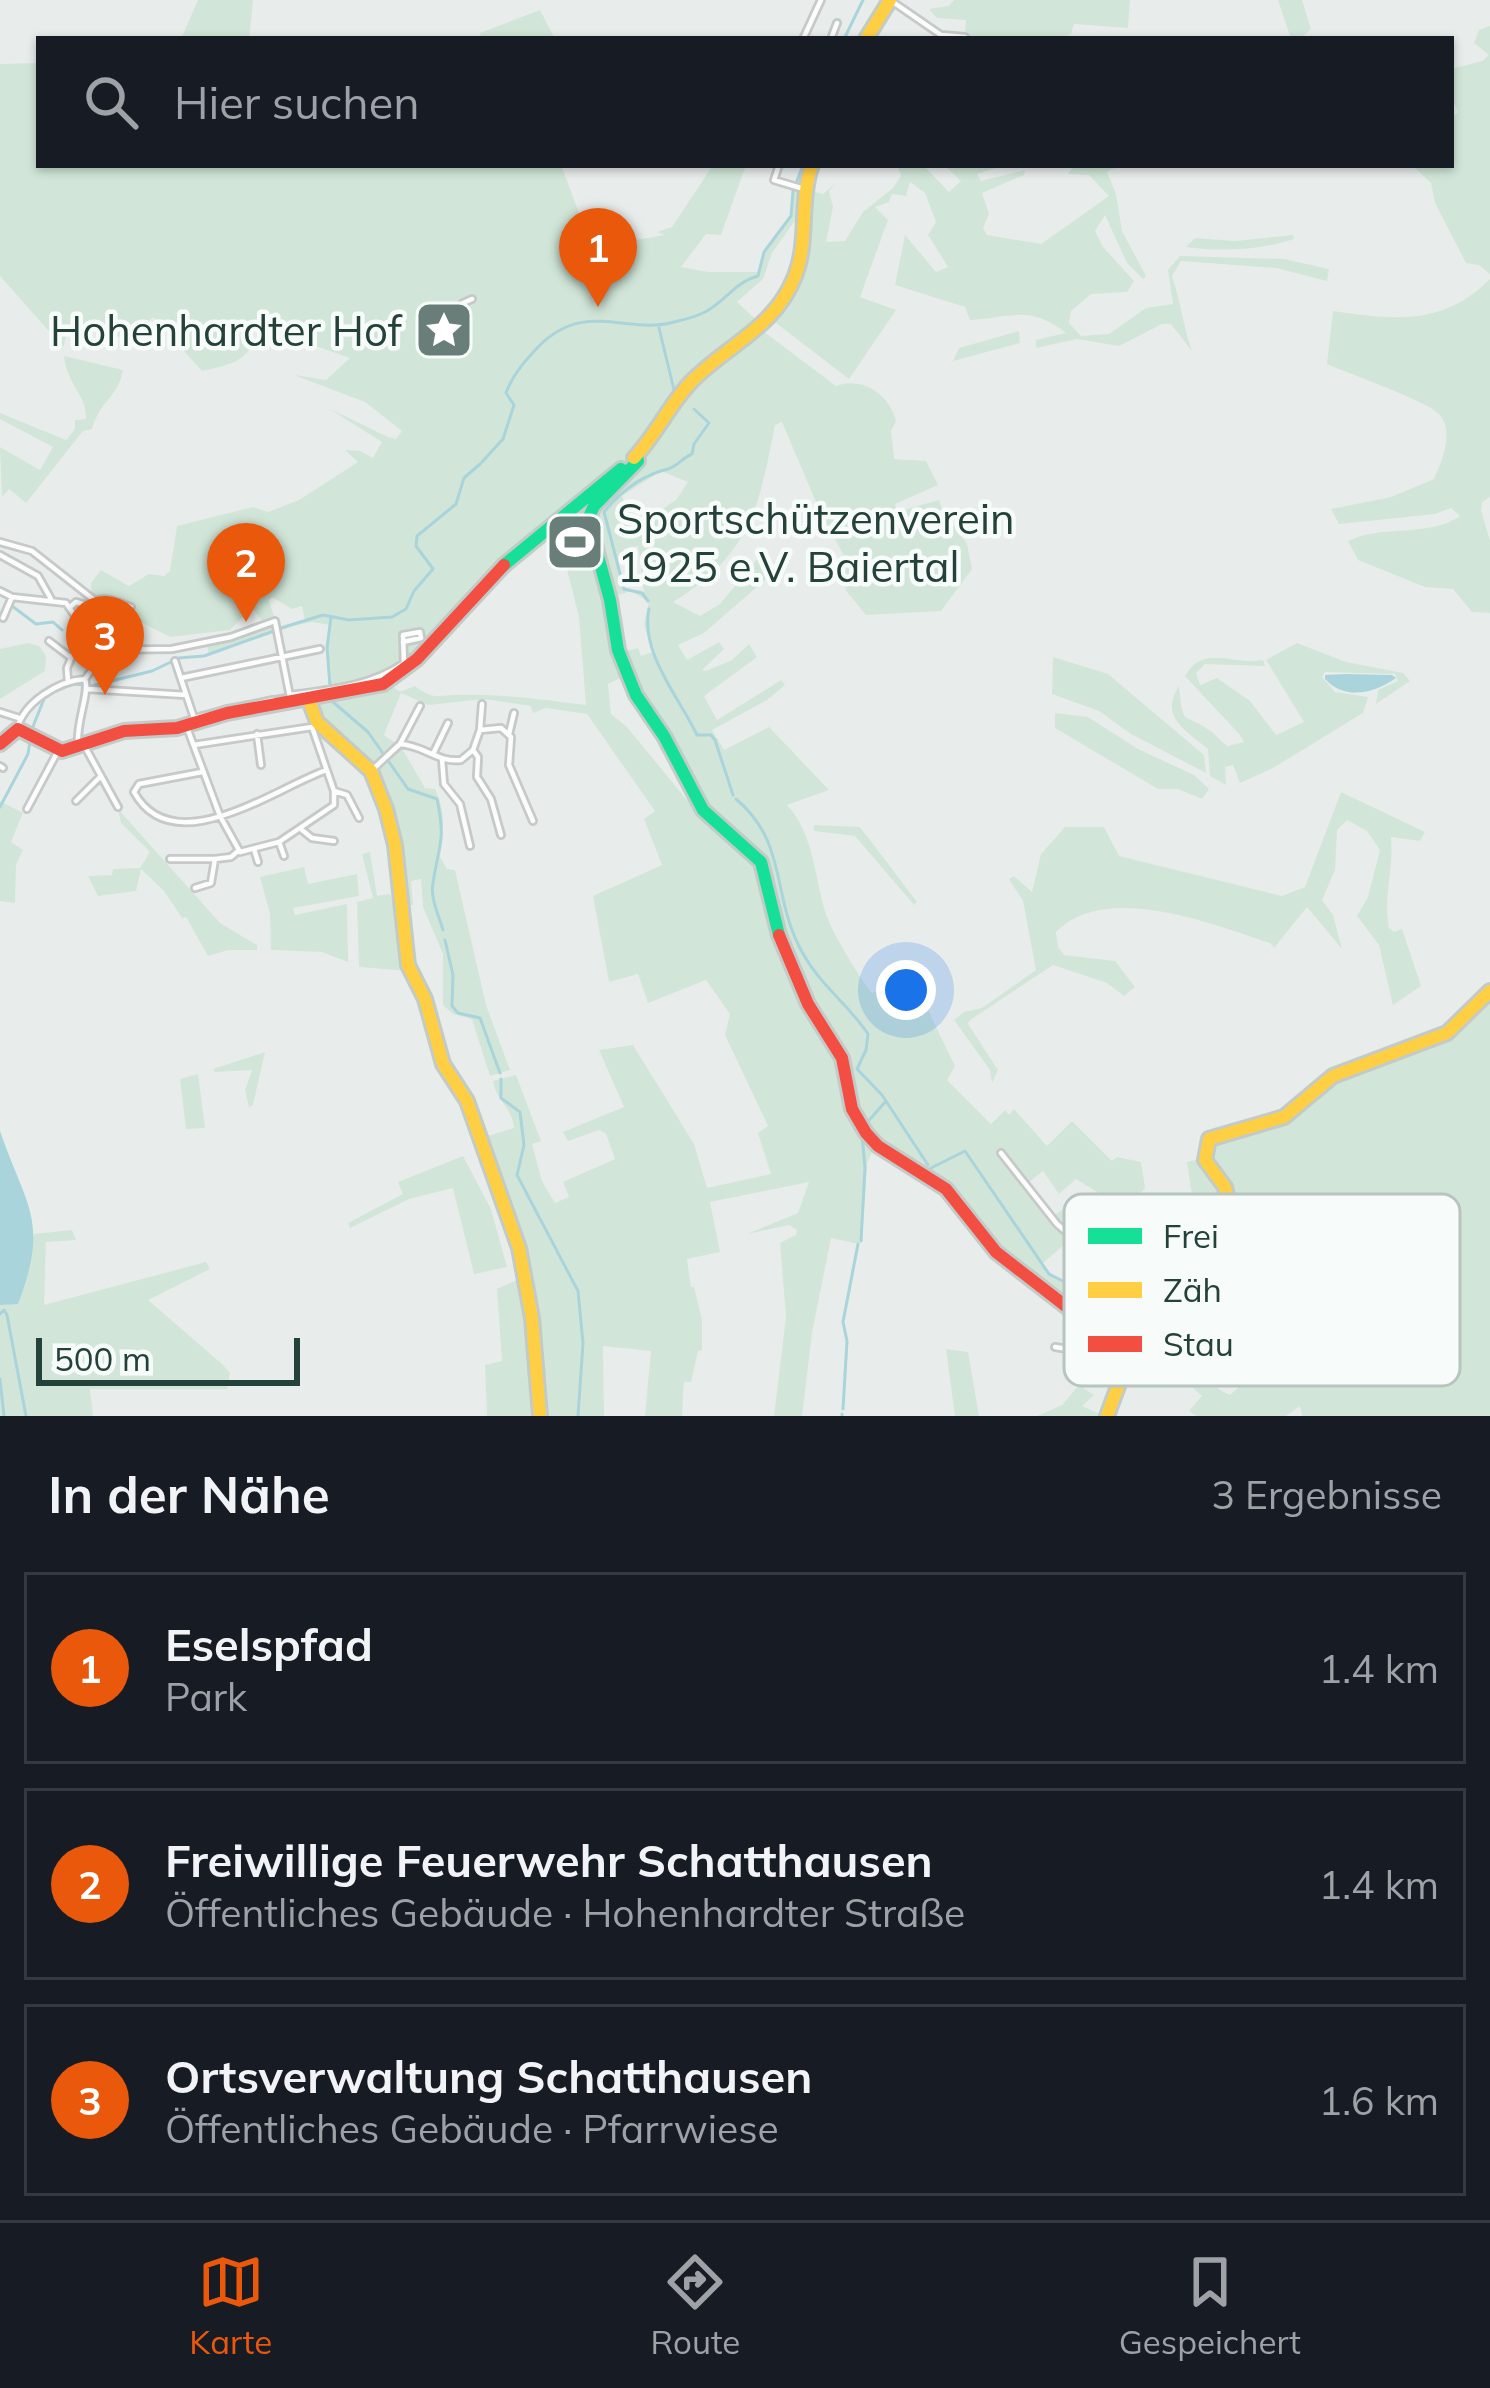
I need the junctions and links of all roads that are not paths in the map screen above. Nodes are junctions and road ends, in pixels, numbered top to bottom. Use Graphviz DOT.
graph roads {
  1 [pos="821,0"];
  2 [pos="890,0"];
  3 [pos="837,23"];
  4 [pos="803,36"];
  5 [pos="832,36"];
  6 [pos="868,36"];
  7 [pos="957,36"];
  8 [pos="778,168"];
  9 [pos="810,168"];
  10 [pos="797,188"];
  11 [pos="472,299"];
  12 [pos="463,322"];
  13 [pos="637,456"];
  14 [pos="0,542"];
  15 [pos="0,555"];
  16 [pos="49,562"];
  17 [pos="38,576"];
  18 [pos="0,590"];
  19 [pos="12,596"];
  20 [pos="51,598"];
  21 [pos="93,598"];
  22 [pos="70,607"];
  23 [pos="131,607"];
  24 [pos="3,618"];
  25 [pos="104,632"];
  26 [pos="80,636"];
  27 [pos="49,641"];
  28 [pos="403,642"];
  29 [pos="98,649"];
  30 [pos="320,649"];
  31 [pos="283,656"];
  32 [pos="70,657"];
  33 [pos="175,661"];
  34 [pos="181,678"];
  35 [pos="85,679"];
  36 [pos="68,682"];
  37 [pos="88,689"];
  38 [pos="186,694"];
  39 [pos="291,698"];
  40 [pos="309,700"];
  41 [pos="482,704"];
  42 [pos="420,706"];
  43 [pos="0,712"];
  44 [pos="514,713"];
  45 [pos="192,722"];
  46 [pos="18,723"];
  47 [pos="448,723"];
  48 [pos="315,725"];
  49 [pos="480,730"];
  50 [pos="257,734"];
  51 [pos="509,734"];
  52 [pos="0,744"];
  53 [pos="400,744"];
  54 [pos="81,745"];
  55 [pos="193,746"];
  56 [pos="473,750"];
  57 [pos="58,751"];
  58 [pos="433,754"];
  59 [pos="442,759"];
  60 [pos="261,765"];
  61 [pos="327,771"];
  62 [pos="371,771"];
  63 [pos="202,772"];
  64 [pos="100,777"];
  65 [pos="334,790"];
  66 [pos="76,801"];
  67 [pos="118,807"];
  68 [pos="26,809"];
  69 [pos="220,816"];
  70 [pos="359,818"];
  71 [pos="533,821"];
  72 [pos="302,830"];
  73 [pos="501,835"];
  74 [pos="334,841"];
  75 [pos="279,842"];
  76 [pos="470,846"];
  77 [pos="254,849"];
  78 [pos="238,851"];
  79 [pos="284,856"];
  80 [pos="170,859"];
  81 [pos="215,859"];
  82 [pos="258,862"];
  83 [pos="195,888"];
  84 [pos="1490,991"];
  85 [pos="1001,1153"];
  86 [pos="1227,1194"];
  87 [pos="1064,1229"];
  88 [pos="1064,1305"];
  89 [pos="1055,1347"];
  90 [pos="1064,1349"];
  91 [pos="1116,1386"];
  92 [pos="540,1416"];
  93 [pos="1107,1416"];
  1 -- 4 [label="street"];
  2 -- 6 [label="street"];
  2 -- 7 [label="street"];
  3 -- 5 [label="street"];
  8 -- 10 [label="street"];
  9 -- 10 [label="street"];
  10 -- 13 [label="street"];
  11 -- 12 [label="street"];
  13 -- 40 [label="street"];
  13 -- 88 [label="street"];
  14 -- 16 [label="street"];
  15 -- 17 [label="street"];
  16 -- 17 [label="street"];
  16 -- 21 [label="street"];
  17 -- 20 [label="street"];
  18 -- 19 [label="street"];
  19 -- 20 [label="street"];
  19 -- 24 [label="street"];
  20 -- 22 [label="street"];
  21 -- 22 [label="street"];
  21 -- 23 [label="street"];
  22 -- 26 [label="street"];
  25 -- 29 [label="street"];
  26 -- 29 [label="street"];
  26 -- 32 [label="street"];
  27 -- 32 [label="street"];
  28 -- 39 [label="street"];
  29 -- 31 [label="street"];
  29 -- 35 [label="street"];
  30 -- 31 [label="street"];
  31 -- 34 [label="street"];
  31 -- 39 [label="street"];
  32 -- 36 [label="street"];
  33 -- 34 [label="street"];
  34 -- 38 [label="street"];
  35 -- 36 [label="street"];
  35 -- 37 [label="street"];
  36 -- 46 [label="street"];
  37 -- 38 [label="street"];
  37 -- 54 [label="street"];
  38 -- 45 [label="street"];
  39 -- 40 [label="street"];
  39 -- 45 [label="street"];
  40 -- 48 [label="street"];
  41 -- 49 [label="street"];
  42 -- 53 [label="street"];
  43 -- 46 [label="street"];
  44 -- 51 [label="street"];
  45 -- 54 [label="street"];
  45 -- 55 [label="street"];
  46 -- 52 [label="street"];
  46 -- 57 [label="street"];
  47 -- 58 [label="street"];
  48 -- 50 [label="street"];
  48 -- 61 [label="street"];
  48 -- 62 [label="street"];
  49 -- 51 [label="street"];
  49 -- 56 [label="street"];
  50 -- 55 [label="street"];
  50 -- 60 [label="street"];
  51 -- 71 [label="street"];
  53 -- 58 [label="street"];
  53 -- 62 [label="street"];
  54 -- 57 [label="street"];
  54 -- 64 [label="street"];
  55 -- 63 [label="street"];
  56 -- 59 [label="street"];
  56 -- 73 [label="street"];
  57 -- 68 [label="street"];
  58 -- 59 [label="street"];
  59 -- 76 [label="street"];
  61 -- 65 [label="street"];
  61 -- 69 [label="street"];
  62 -- 92 [label="street"];
  63 -- 69 [label="street"];
  63 -- 69 [label="street"];
  64 -- 66 [label="street"];
  64 -- 67 [label="street"];
  65 -- 70 [label="street"];
  65 -- 72 [label="street"];
  69 -- 78 [label="street"];
  72 -- 74 [label="street"];
  72 -- 75 [label="street"];
  75 -- 77 [label="street"];
  75 -- 79 [label="street"];
  77 -- 78 [label="street"];
  77 -- 82 [label="street"];
  78 -- 81 [label="street"];
  80 -- 81 [label="street"];
  81 -- 83 [label="street"];
  84 -- 86 [label="street"];
  85 -- 87 [label="street"];
  89 -- 90 [label="street"];
  91 -- 93 [label="street"];
}
